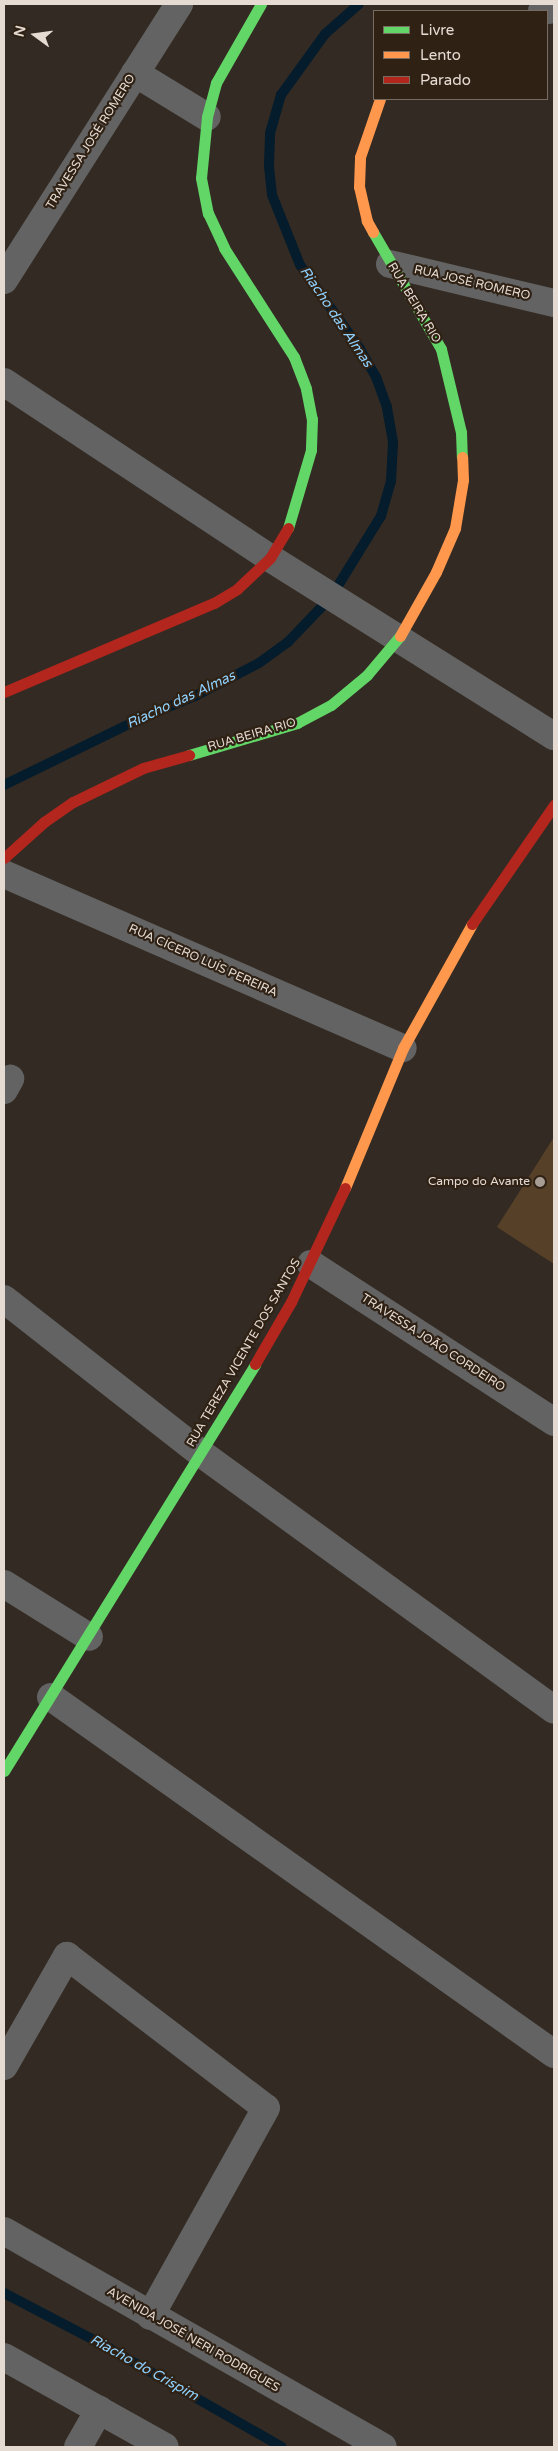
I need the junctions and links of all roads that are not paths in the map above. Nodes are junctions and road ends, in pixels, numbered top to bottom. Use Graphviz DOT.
graph roads {
  1 [pos="179,4"];
  2 [pos="261,4"];
  3 [pos="135,73"];
  4 [pos="380,100"];
  5 [pos="207,117"];
  6 [pos="390,264"];
  7 [pos="4,280"];
  8 [pos="554,303"];
  9 [pos="4,382"];
  10 [pos="270,558"];
  11 [pos="398,639"];
  12 [pos="4,692"];
  13 [pos="554,736"];
  14 [pos="554,805"];
  15 [pos="4,858"];
  16 [pos="4,874"];
  17 [pos="403,1048"];
  18 [pos="311,1264"];
  19 [pos="4,1299"];
  20 [pos="554,1422"];
  21 [pos="202,1454"];
  22 [pos="4,1584"];
  23 [pos="89,1637"];
  24 [pos="51,1697"];
  25 [pos="554,1710"];
  26 [pos="4,1771"];
  27 [pos="554,2054"];
  28 [pos="4,2066"];
  29 [pos="4,2231"];
  30 [pos="150,2316"];
  31 [pos="4,2357"];
  32 [pos="99,2410"];
  33 [pos="78,2447"];
  34 [pos="165,2447"];
  35 [pos="383,2447"];
  1 -- 3 [label="street, TRAVESSA JOSÉ ROMERO"];
  2 -- 5 [label="street"];
  3 -- 5 [label="street"];
  3 -- 7 [label="street, TRAVESSA JOSÉ ROMERO"];
  4 -- 6 [label="street, RUA BEIRA RIO"];
  5 -- 10 [label="street"];
  6 -- 8 [label="street, RUA JOSÉ ROMERO"];
  6 -- 11 [label="street, RUA BEIRA RIO"];
  9 -- 10 [label="street"];
  10 -- 11 [label="street"];
  10 -- 12 [label="street"];
  11 -- 13 [label="street"];
  11 -- 15 [label="street, RUA BEIRA RIO"];
  14 -- 17 [label="street, RUA TEREZA VICENTE DOS SANTOS"];
  16 -- 17 [label="street, RUA CÍCERO LUÍS PEREIRA"];
  17 -- 18 [label="street, RUA TEREZA VICENTE DOS SANTOS"];
  18 -- 20 [label="street, TRAVESSA JOÃO CORDEIRO"];
  18 -- 21 [label="street, RUA TEREZA VICENTE DOS SANTOS"];
  19 -- 21 [label="street"];
  21 -- 23 [label="street, RUA TEREZA VICENTE DOS SANTOS"];
  21 -- 25 [label="street"];
  22 -- 23 [label="street"];
  23 -- 24 [label="street, RUA TEREZA VICENTE DOS SANTOS"];
  24 -- 26 [label="street, RUA TEREZA VICENTE DOS SANTOS"];
  24 -- 27 [label="street"];
  28 -- 30 [label="street"];
  29 -- 30 [label="street, AVENIDA JOSÉ NERI RODRIGUES"];
  30 -- 35 [label="street, AVENIDA JOSÉ NERI RODRIGUES"];
  31 -- 32 [label="street"];
  32 -- 33 [label="street"];
  32 -- 34 [label="street"];
}
